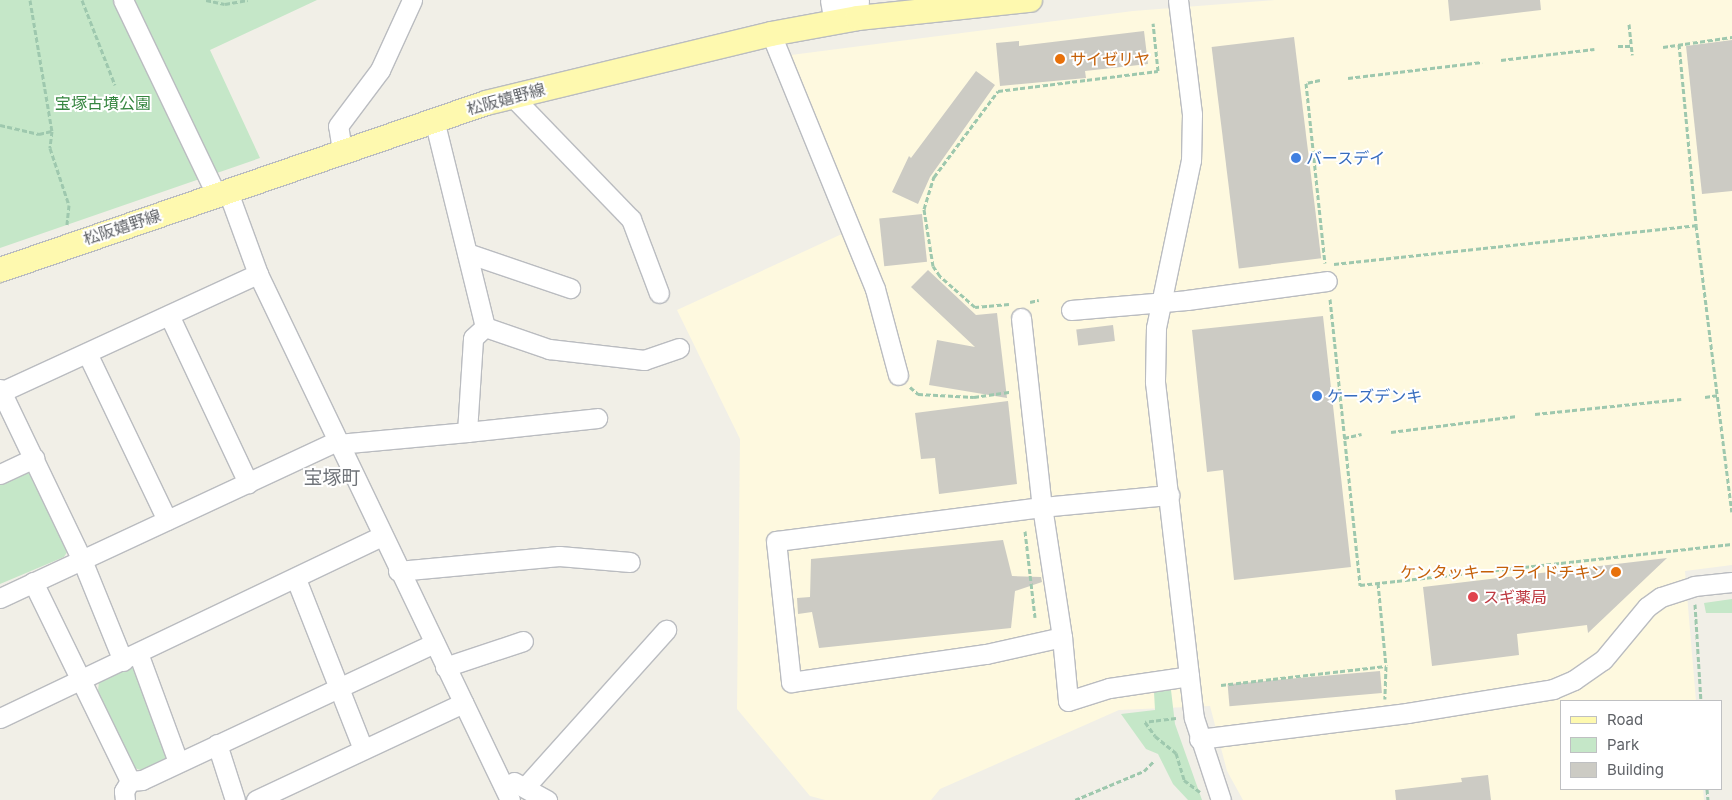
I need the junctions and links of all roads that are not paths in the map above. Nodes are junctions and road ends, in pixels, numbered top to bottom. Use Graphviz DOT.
graph roads {
  1 [pos="123,0"];
  2 [pos="412,0"];
  3 [pos="1030,0"];
  4 [pos="1178,0"];
  5 [pos="845,10"];
  6 [pos="771,34"];
  7 [pos="513,96"];
  8 [pos="434,119"];
  9 [pos="342,150"];
  10 [pos="222,194"];
  11 [pos="467,253"];
  12 [pos="0,270"];
  13 [pos="1326,273"];
  14 [pos="258,274"];
  15 [pos="570,288"];
  16 [pos="659,293"];
  17 [pos="1162,300"];
  18 [pos="1017,308"];
  19 [pos="1071,310"];
  20 [pos="168,315"];
  21 [pos="485,326"];
  22 [pos="679,348"];
  23 [pos="87,352"];
  24 [pos="898,375"];
  25 [pos="1,391"];
  26 [pos="597,418"];
  27 [pos="467,432"];
  28 [pos="337,442"];
  29 [pos="34,458"];
  30 [pos="0,474"];
  31 [pos="248,483"];
  32 [pos="1169,494"];
  33 [pos="1042,507"];
  34 [pos="167,520"];
  35 [pos="381,536"];
  36 [pos="82,560"];
  37 [pos="630,562"];
  38 [pos="398,571"];
  39 [pos="296,579"];
  40 [pos="33,582"];
  41 [pos="1732,582"];
  42 [pos="0,598"];
  43 [pos="666,630"];
  44 [pos="1062,637"];
  45 [pos="523,641"];
  46 [pos="434,643"];
  47 [pos="130,657"];
  48 [pos="445,667"];
  49 [pos="1189,676"];
  50 [pos="80,680"];
  51 [pos="340,688"];
  52 [pos="463,704"];
  53 [pos="0,718"];
  54 [pos="1199,739"];
  55 [pos="217,744"];
  56 [pos="364,749"];
  57 [pos="178,762"];
  58 [pos="497,775"];
  59 [pos="130,781"];
  60 [pos="526,786"];
  61 [pos="1213,797"];
  62 [pos="124,800"];
  63 [pos="235,800"];
  64 [pos="256,800"];
  65 [pos="510,800"];
  66 [pos="547,800"];
  1 -- 10 [label="street"];
  2 -- 9 [label="street"];
  3 -- 5 [label="main road, 松阪嬉野線"];
  4 -- 17 [label="street"];
  5 -- 6 [label="main road, 松阪嬉野線"];
  6 -- 7 [label="main road, 松阪嬉野線"];
  6 -- 24 [label="street"];
  7 -- 8 [label="main road, 松阪嬉野線"];
  7 -- 16 [label="street"];
  8 -- 9 [label="main road, 松阪嬉野線"];
  8 -- 11 [label="street"];
  9 -- 10 [label="main road, 松阪嬉野線"];
  10 -- 12 [label="main road, 松阪嬉野線"];
  10 -- 14 [label="street"];
  11 -- 15 [label="street"];
  11 -- 21 [label="street"];
  13 -- 17 [label="street"];
  14 -- 20 [label="street"];
  14 -- 28 [label="street"];
  17 -- 19 [label="street"];
  17 -- 32 [label="street"];
  18 -- 33 [label="street"];
  20 -- 23 [label="street"];
  20 -- 31 [label="street"];
  21 -- 22 [label="street"];
  21 -- 27 [label="street"];
  23 -- 25 [label="street"];
  23 -- 34 [label="street"];
  25 -- 29 [label="street"];
  26 -- 27 [label="street"];
  27 -- 28 [label="street"];
  28 -- 31 [label="street"];
  28 -- 35 [label="street"];
  29 -- 30 [label="street"];
  29 -- 36 [label="street"];
  31 -- 34 [label="street"];
  32 -- 33 [label="street"];
  32 -- 49 [label="street"];
  33 -- 44 [label="street"];
  33 -- 44 [label="street"];
  34 -- 36 [label="street"];
  35 -- 38 [label="street"];
  35 -- 39 [label="street"];
  36 -- 40 [label="street"];
  36 -- 47 [label="street"];
  37 -- 38 [label="street"];
  38 -- 46 [label="street"];
  39 -- 47 [label="street"];
  39 -- 51 [label="street"];
  40 -- 42 [label="street"];
  40 -- 50 [label="street"];
  41 -- 54 [label="street"];
  43 -- 60 [label="street"];
  44 -- 49 [label="street"];
  45 -- 48 [label="street"];
  46 -- 48 [label="street"];
  46 -- 51 [label="street"];
  47 -- 50 [label="street"];
  47 -- 57 [label="street"];
  48 -- 52 [label="street"];
  49 -- 54 [label="street"];
  50 -- 53 [label="street"];
  50 -- 59 [label="street"];
  51 -- 55 [label="street"];
  51 -- 56 [label="street"];
  52 -- 56 [label="street"];
  52 -- 58 [label="street"];
  54 -- 61 [label="street"];
  55 -- 57 [label="street"];
  55 -- 63 [label="street"];
  56 -- 64 [label="street"];
  57 -- 59 [label="street"];
  58 -- 60 [label="street"];
  58 -- 65 [label="street"];
  59 -- 62 [label="street"];
  60 -- 66 [label="street"];
}
